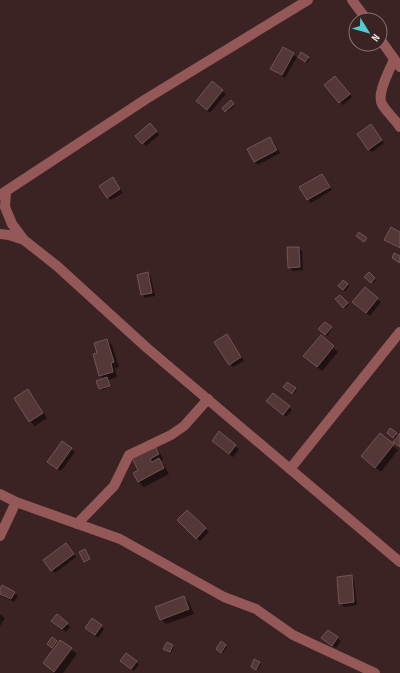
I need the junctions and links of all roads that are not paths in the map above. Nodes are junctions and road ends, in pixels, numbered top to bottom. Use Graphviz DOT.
graph roads {
  1 [pos="308,0"];
  2 [pos="352,0"];
  3 [pos="361,12"];
  4 [pos="388,50"];
  5 [pos="394,59"];
  6 [pos="400,67"];
  7 [pos="400,127"];
  8 [pos="3,194"];
  9 [pos="0,234"];
  10 [pos="24,240"];
  11 [pos="400,332"];
  12 [pos="208,399"];
  13 [pos="290,469"];
  14 [pos="0,494"];
  15 [pos="16,502"];
  16 [pos="77,524"];
  17 [pos="0,536"];
  18 [pos="400,562"];
  19 [pos="374,673"];
  1 -- 8 [label="street"];
  2 -- 3 [label="street"];
  4 -- 5 [label="street"];
  5 -- 6 [label="street"];
  5 -- 7 [label="street"];
  8 -- 10 [label="street"];
  9 -- 10 [label="street"];
  10 -- 12 [label="street"];
  11 -- 13 [label="street"];
  12 -- 13 [label="street"];
  12 -- 16 [label="street"];
  13 -- 18 [label="street"];
  14 -- 15 [label="street"];
  15 -- 16 [label="street"];
  15 -- 17 [label="street"];
  16 -- 19 [label="street"];
}
